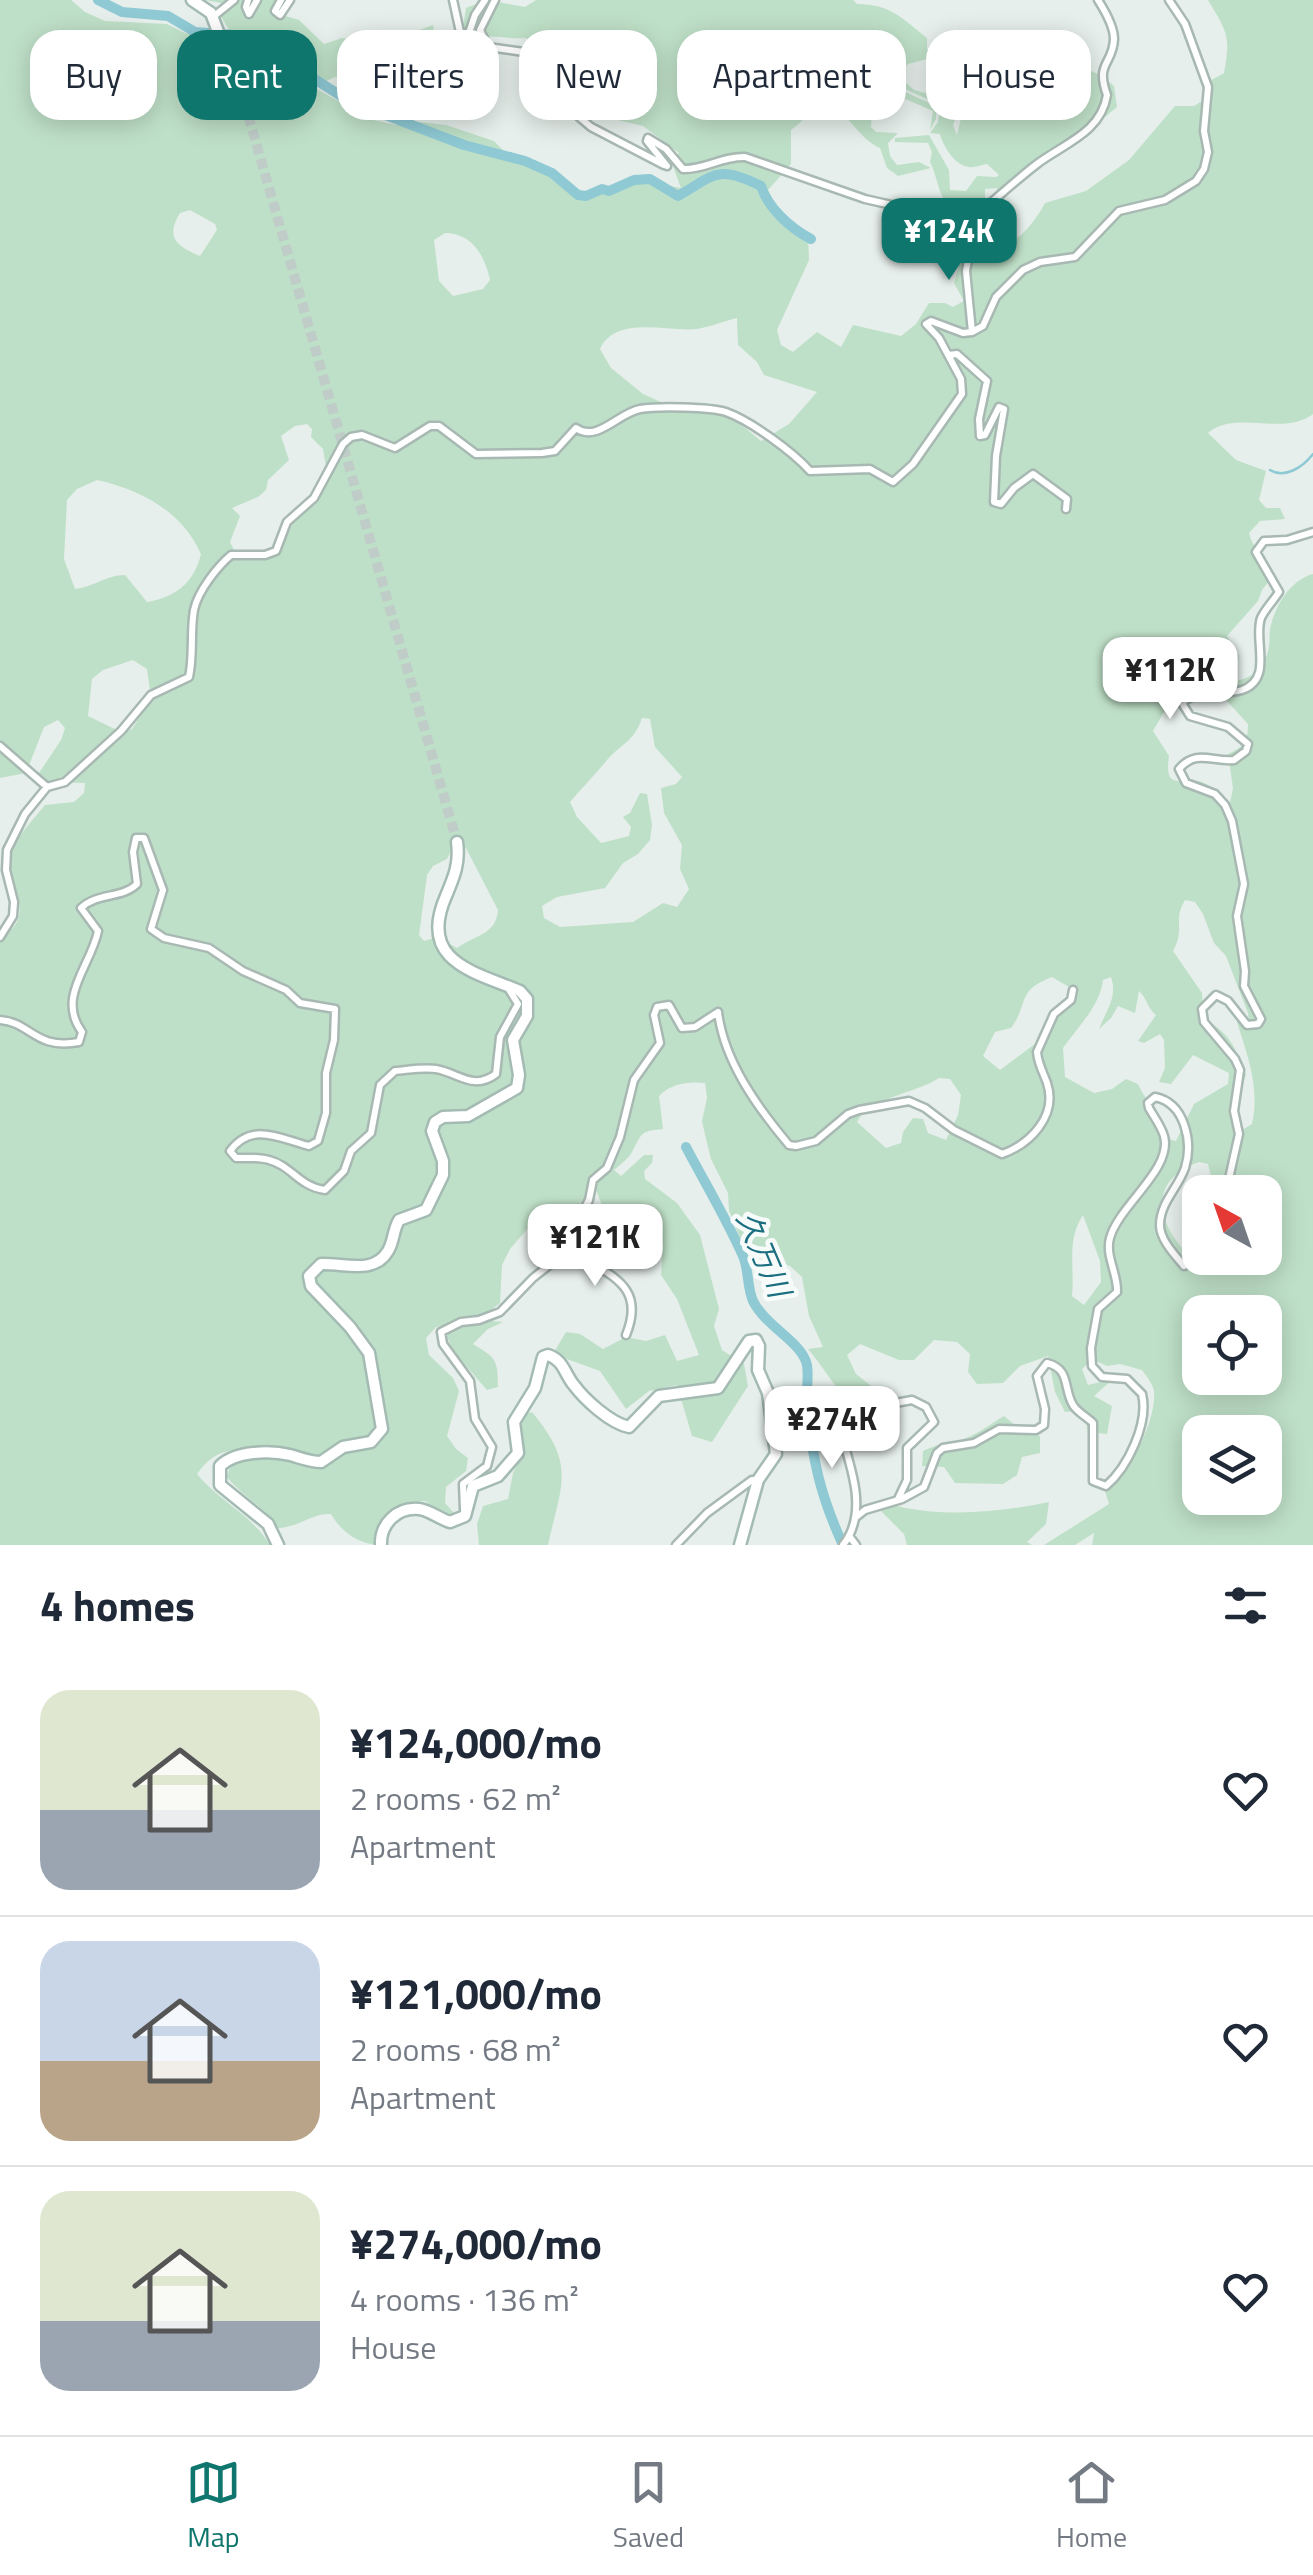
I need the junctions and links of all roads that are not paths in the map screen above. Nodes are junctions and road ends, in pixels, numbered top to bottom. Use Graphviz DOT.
graph roads {
  1 [pos="192,0"];
  2 [pos="234,0"];
  3 [pos="248,0"];
  4 [pos="256,0"];
  5 [pos="281,0"];
  6 [pos="290,0"];
  7 [pos="453,0"];
  8 [pos="485,0"];
  9 [pos="494,0"];
  10 [pos="1098,0"];
  11 [pos="1170,0"];
  12 [pos="215,19"];
  13 [pos="219,30"];
  14 [pos="965,224"];
  15 [pos="972,332"];
  16 [pos="948,354"];
  17 [pos="1066,509"];
  18 [pos="1313,532"];
  19 [pos="0,746"];
  20 [pos="47,787"];
  21 [pos="457,842"];
  22 [pos="0,937"];
  23 [pos="508,986"];
  24 [pos="1073,990"];
  25 [pos="0,1020"];
  26 [pos="1230,1175"];
  27 [pos="568,1246"];
  28 [pos="1182,1263"];
  29 [pos="626,1335"];
  30 [pos="835,1414"];
  31 [pos="771,1415"];
  32 [pos="758,1480"];
  33 [pos="898,1500"];
  34 [pos="465,1516"];
  35 [pos="856,1518"];
  36 [pos="846,1542"];
  37 [pos="278,1545"];
  38 [pos="381,1545"];
  39 [pos="676,1545"];
  40 [pos="740,1545"];
  41 [pos="856,1545"];
  1 -- 12 [label="main road"];
  2 -- 12 [label="street"];
  3 -- 4 [label="street"];
  5 -- 6 [label="street"];
  7 -- 8 [label="street"];
  9 -- 14 [label="street"];
  10 -- 14 [label="street"];
  11 -- 15 [label="street"];
  12 -- 13 [label="main road"];
  14 -- 15 [label="street"];
  15 -- 16 [label="street"];
  16 -- 17 [label="street"];
  16 -- 20 [label="street"];
  18 -- 26 [label="street"];
  19 -- 20 [label="street"];
  20 -- 22 [label="street"];
  21 -- 23 [label="main road"];
  23 -- 25 [label="street"];
  23 -- 37 [label="main road"];
  24 -- 27 [label="street"];
  27 -- 29 [label="street"];
  27 -- 34 [label="street"];
  28 -- 33 [label="street"];
  30 -- 31 [label="street"];
  30 -- 33 [label="street"];
  30 -- 35 [label="street"];
  31 -- 32 [label="main road"];
  31 -- 34 [label="main road"];
  32 -- 39 [label="street"];
  32 -- 40 [label="main road"];
  33 -- 35 [label="street"];
  34 -- 38 [label="main road"];
  35 -- 36 [label="street"];
  36 -- 41 [label="street"];
}
